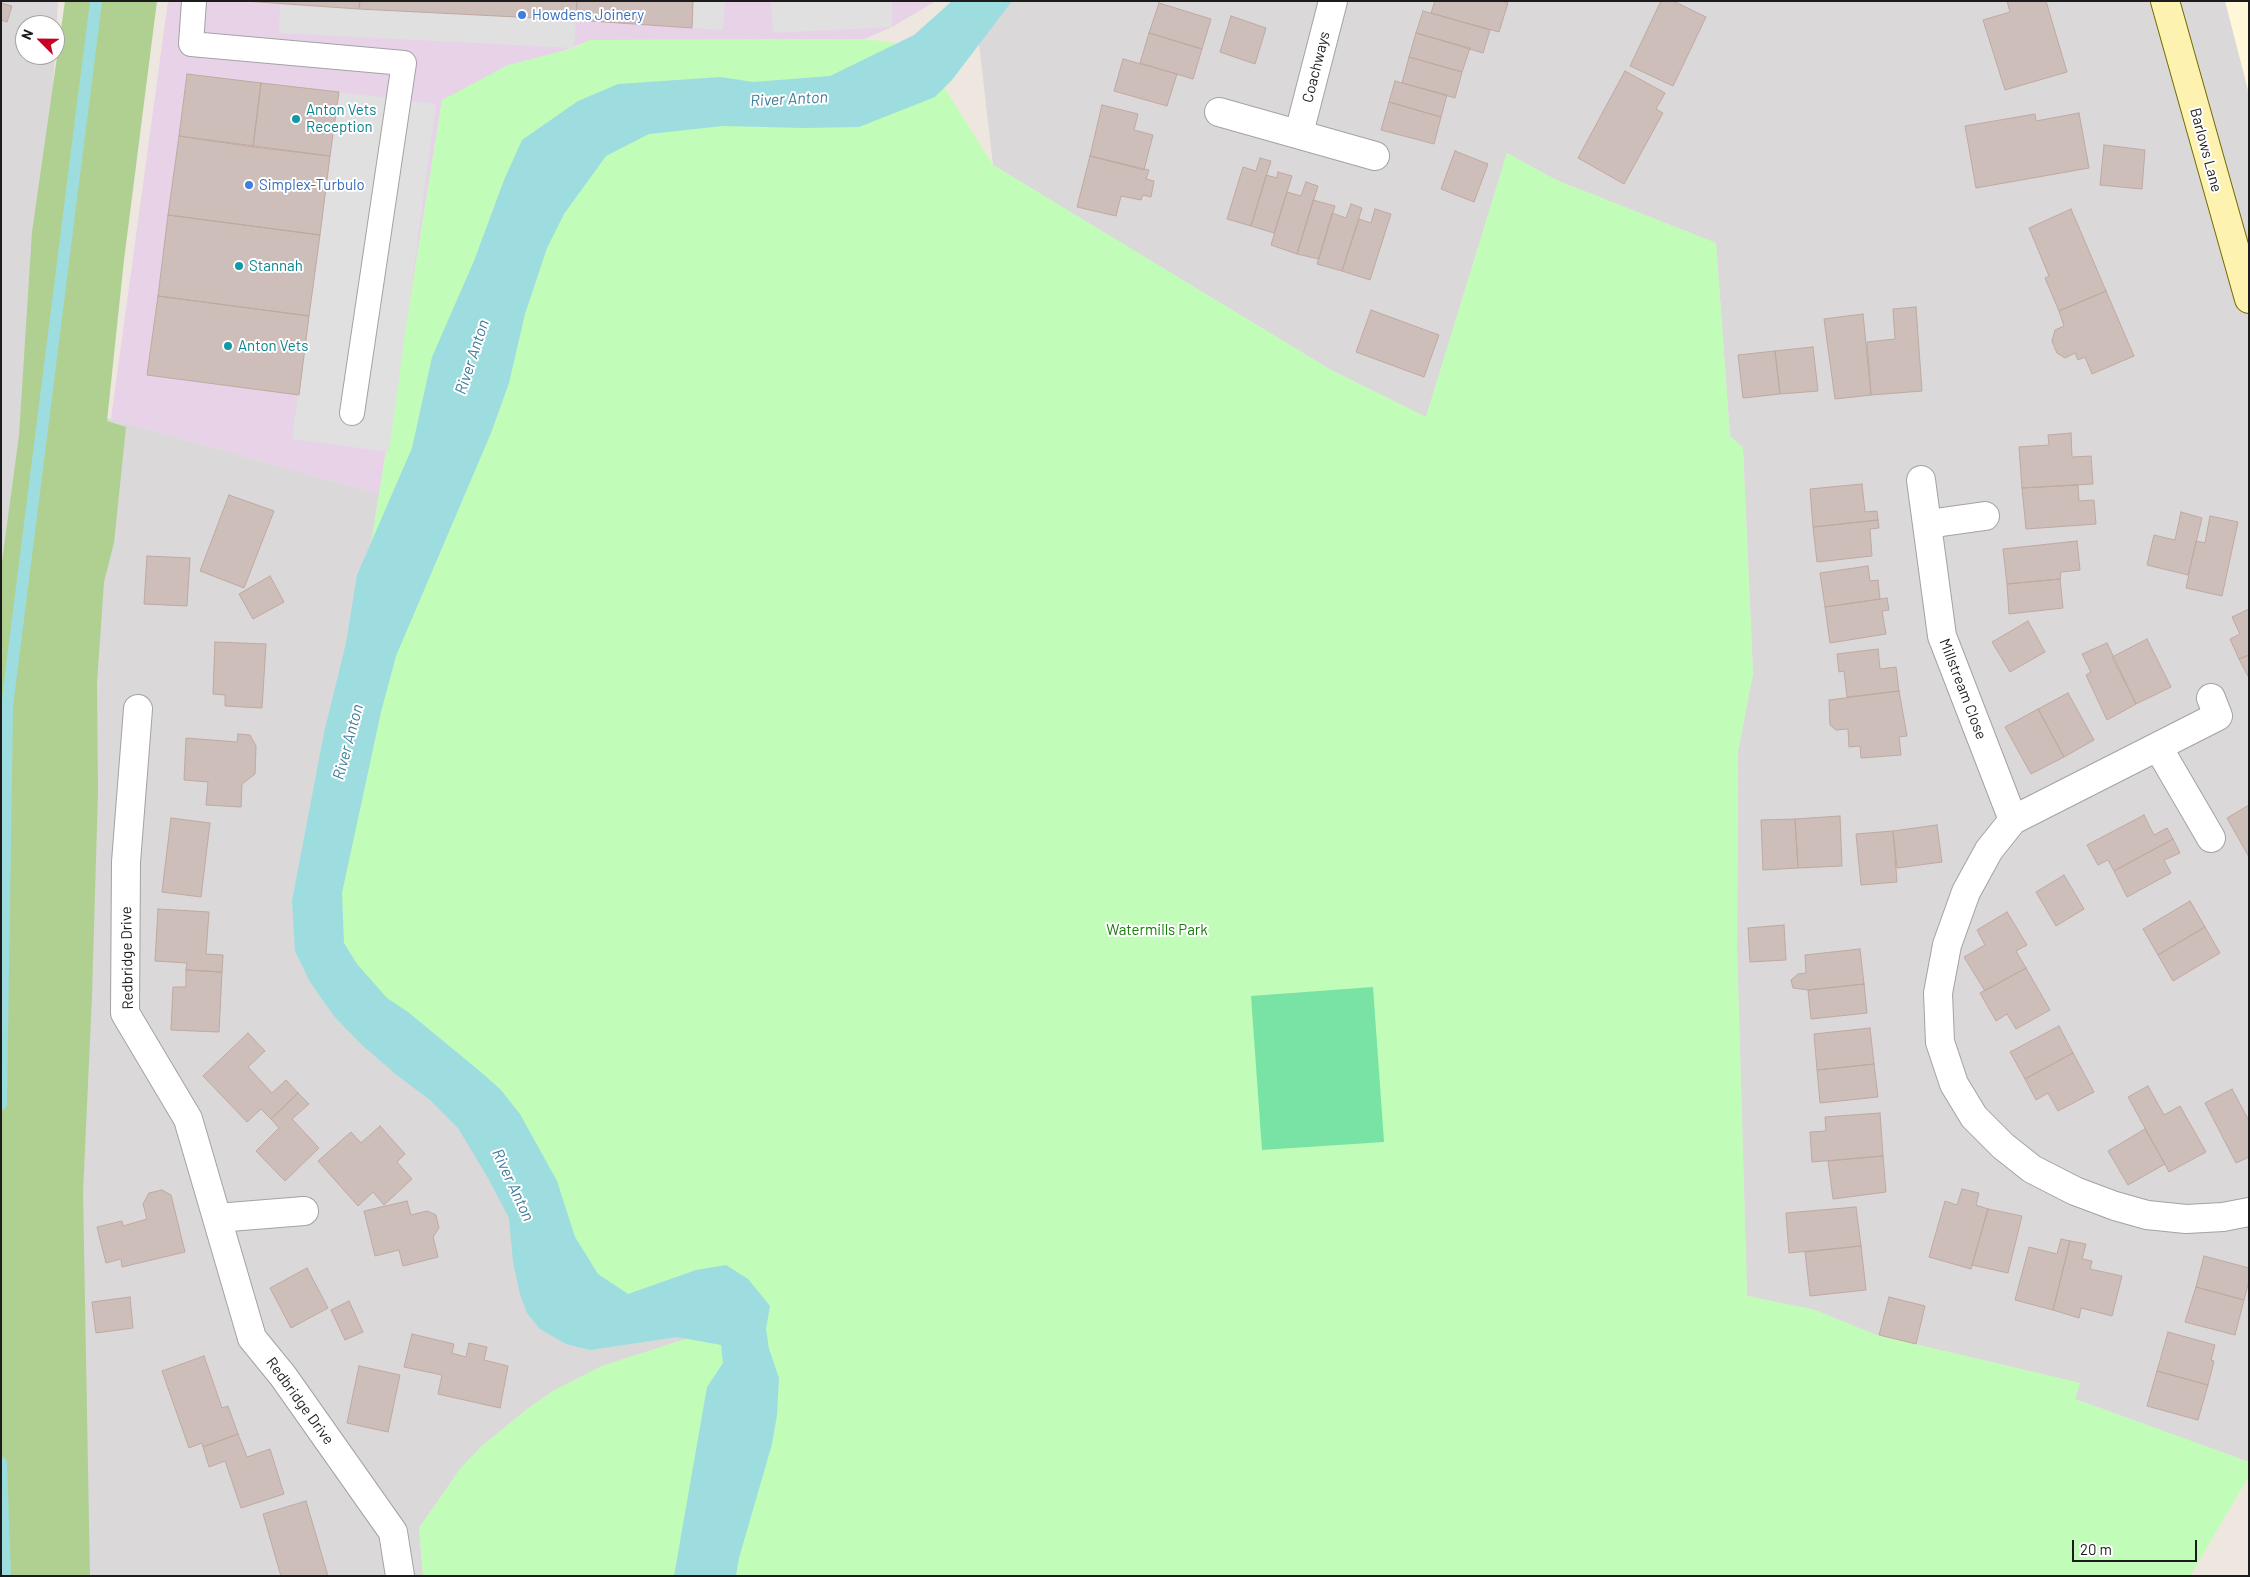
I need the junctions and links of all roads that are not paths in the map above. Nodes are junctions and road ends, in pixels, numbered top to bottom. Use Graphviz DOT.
graph roads {
  1 [pos="194,1"];
  2 [pos="1333,1"];
  3 [pos="2165,1"];
  4 [pos="1219,112"];
  5 [pos="1299,133"];
  6 [pos="1375,156"];
  7 [pos="2249,299"];
  8 [pos="352,413"];
  9 [pos="1922,480"];
  10 [pos="1984,516"];
  11 [pos="1928,524"];
  12 [pos="2211,698"];
  13 [pos="138,709"];
  14 [pos="2158,747"];
  15 [pos="2013,820"];
  16 [pos="2211,838"];
  17 [pos="304,1211"];
  18 [pos="2249,1212"];
  19 [pos="217,1218"];
  20 [pos="400,1576"];
  1 -- 8 [label="lane"];
  2 -- 5 [label="street, Coachways"];
  3 -- 7 [label="street, Barlows Lane"];
  4 -- 5 [label="street"];
  5 -- 6 [label="street"];
  9 -- 11 [label="street, Millstream Close"];
  10 -- 11 [label="street"];
  11 -- 15 [label="street, Millstream Close"];
  12 -- 14 [label="street"];
  13 -- 19 [label="street, Redbridge Drive"];
  14 -- 15 [label="street"];
  14 -- 16 [label="street"];
  15 -- 18 [label="street"];
  17 -- 19 [label="street"];
  19 -- 20 [label="street, Redbridge Drive"];
}
